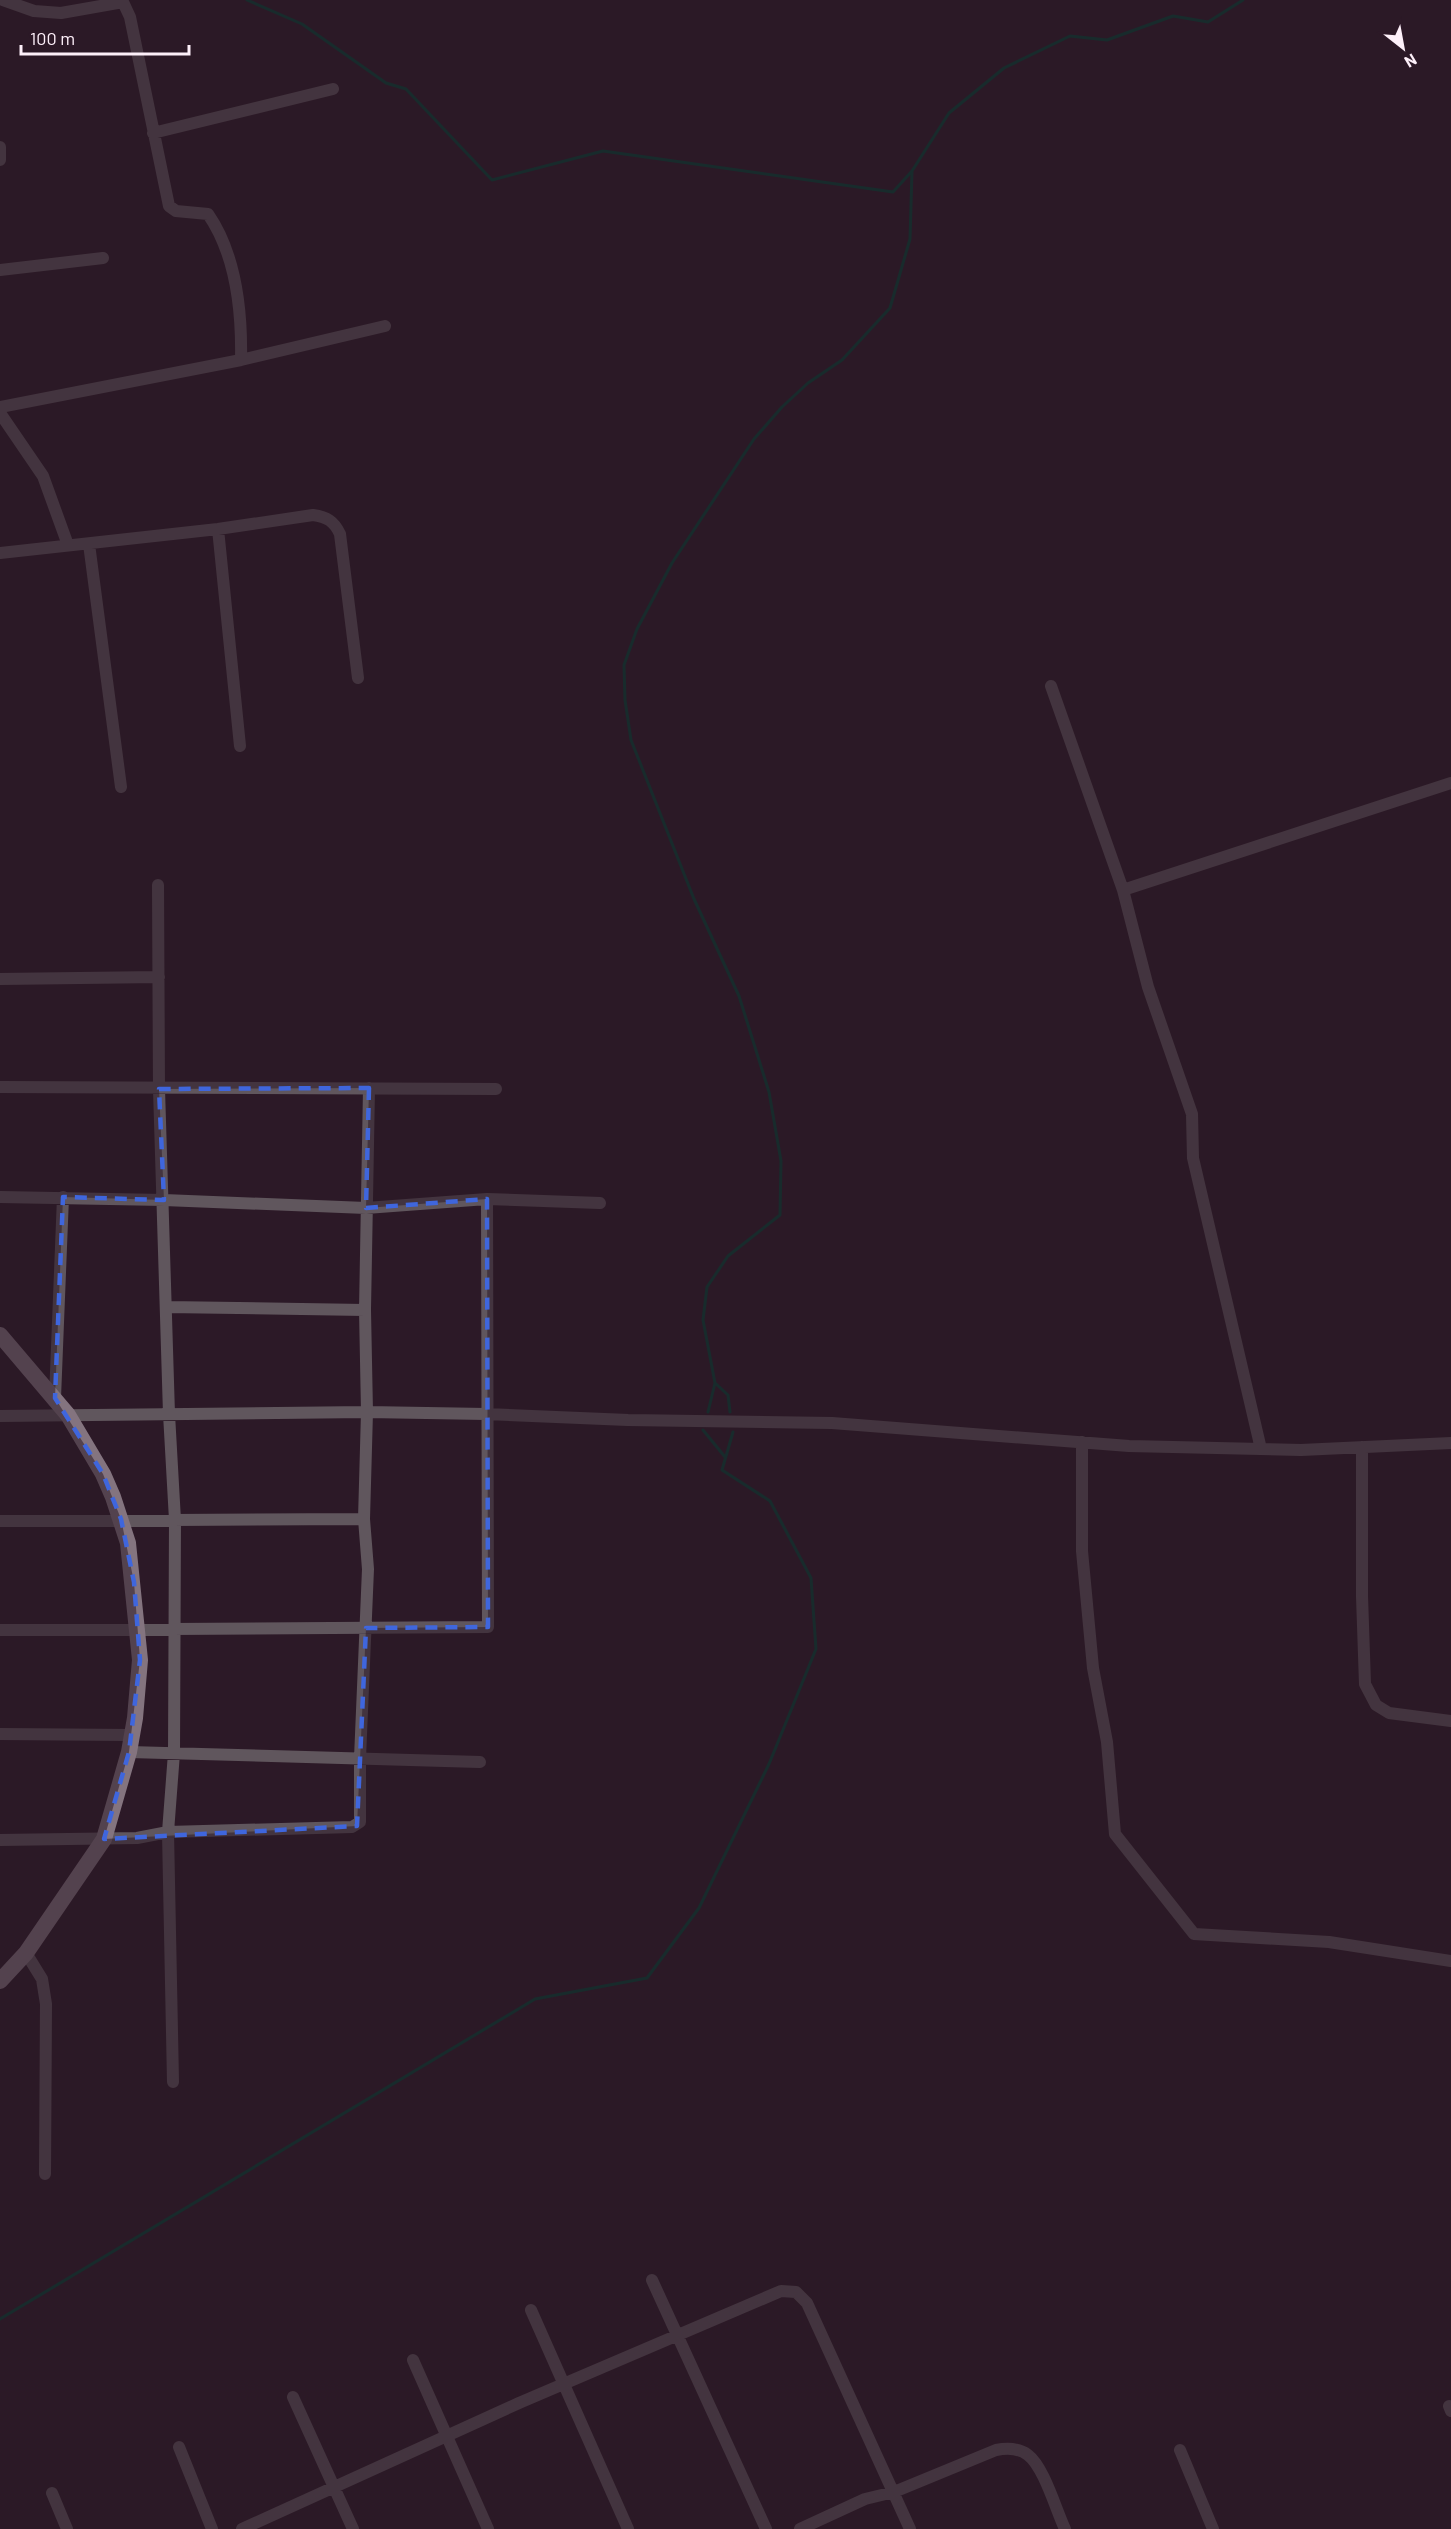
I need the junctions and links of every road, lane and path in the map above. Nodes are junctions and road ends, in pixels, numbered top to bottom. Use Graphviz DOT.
graph roads {
  1 [pos="3,0"];
  2 [pos="333,89"];
  3 [pos="153,133"];
  4 [pos="0,147"];
  5 [pos="0,160"];
  6 [pos="103,258"];
  7 [pos="0,270"];
  8 [pos="385,326"];
  9 [pos="241,360"];
  10 [pos="0,406"];
  11 [pos="0,413"];
  12 [pos="218,529"];
  13 [pos="89,544"];
  14 [pos="68,545"];
  15 [pos="0,553"];
  16 [pos="358,678"];
  17 [pos="1052,686"];
  18 [pos="240,746"];
  19 [pos="1451,783"];
  20 [pos="121,787"];
  21 [pos="159,885"];
  22 [pos="1123,890"];
  23 [pos="159,977"];
  24 [pos="0,979"];
  25 [pos="0,1088"];
  26 [pos="369,1088"];
  27 [pos="159,1089"];
  28 [pos="496,1089"];
  29 [pos="0,1197"];
  30 [pos="63,1197"];
  31 [pos="487,1199"];
  32 [pos="164,1200"];
  33 [pos="600,1203"];
  34 [pos="366,1208"];
  35 [pos="166,1307"];
  36 [pos="365,1310"];
  37 [pos="0,1335"];
  38 [pos="55,1398"];
  39 [pos="367,1412"];
  40 [pos="169,1414"];
  41 [pos="486,1414"];
  42 [pos="68,1415"];
  43 [pos="0,1416"];
  44 [pos="1082,1442"];
  45 [pos="1451,1443"];
  46 [pos="1362,1447"];
  47 [pos="1262,1449"];
  48 [pos="364,1519"];
  49 [pos="121,1520"];
  50 [pos="175,1520"];
  51 [pos="0,1521"];
  52 [pos="176,1628"];
  53 [pos="366,1628"];
  54 [pos="0,1630"];
  55 [pos="136,1631"];
  56 [pos="1451,1721"];
  57 [pos="0,1734"];
  58 [pos="131,1735"];
  59 [pos="129,1752"];
  60 [pos="174,1753"];
  61 [pos="360,1758"];
  62 [pos="480,1762"];
  63 [pos="168,1832"];
  64 [pos="104,1839"];
  65 [pos="0,1840"];
  66 [pos="26,1953"];
  67 [pos="1451,1961"];
  68 [pos="0,1982"];
  69 [pos="173,2082"];
  70 [pos="45,2174"];
  71 [pos="652,2280"];
  72 [pos="531,2310"];
  73 [pos="677,2335"];
  74 [pos="413,2360"];
  75 [pos="564,2384"];
  76 [pos="293,2397"];
  77 [pos="446,2436"];
  78 [pos="179,2446"];
  79 [pos="1180,2450"];
  80 [pos="333,2486"];
  81 [pos="894,2492"];
  82 [pos="52,2493"];
  83 [pos="67,2529"];
  84 [pos="212,2529"];
  85 [pos="242,2529"];
  86 [pos="353,2529"];
  87 [pos="488,2529"];
  88 [pos="628,2529"];
  89 [pos="766,2529"];
  90 [pos="800,2529"];
  91 [pos="910,2529"];
  92 [pos="1065,2529"];
  93 [pos="1213,2529"];
  1 -- 3 [label="street"];
  2 -- 3 [label="street"];
  3 -- 9 [label="street"];
  4 -- 5 [label="street"];
  6 -- 7 [label="street"];
  8 -- 9 [label="street"];
  9 -- 10 [label="street"];
  11 -- 14 [label="street"];
  12 -- 13 [label="street"];
  12 -- 16 [label="street"];
  12 -- 18 [label="street"];
  13 -- 14 [label="street"];
  13 -- 20 [label="street"];
  14 -- 15 [label="street"];
  17 -- 22 [label="street"];
  19 -- 22 [label="street"];
  21 -- 23 [label="street"];
  22 -- 47 [label="street"];
  23 -- 24 [label="street"];
  23 -- 27 [label="street"];
  25 -- 27 [label="street"];
  26 -- 27 [label="street"];
  26 -- 28 [label="street"];
  26 -- 34 [label="street"];
  27 -- 32 [label="street"];
  29 -- 30 [label="street"];
  30 -- 32 [label="street"];
  30 -- 38 [label="street"];
  31 -- 33 [label="street"];
  31 -- 34 [label="street"];
  31 -- 41 [label="street"];
  32 -- 34 [label="street"];
  32 -- 35 [label="street"];
  34 -- 36 [label="street"];
  35 -- 36 [label="street"];
  35 -- 40 [label="street"];
  36 -- 39 [label="street"];
  37 -- 38 [label="street"];
  38 -- 42 [label="street"];
  39 -- 40 [label="street"];
  39 -- 41 [label="street"];
  39 -- 48 [label="street"];
  40 -- 42 [label="street"];
  40 -- 50 [label="street"];
  41 -- 44 [label="street"];
  41 -- 53 [label="street"];
  42 -- 43 [label="street"];
  42 -- 49 [label="street"];
  44 -- 47 [label="street"];
  44 -- 67 [label="street"];
  45 -- 46 [label="street"];
  46 -- 47 [label="street"];
  46 -- 56 [label="street"];
  48 -- 50 [label="street"];
  48 -- 53 [label="street"];
  49 -- 50 [label="street"];
  49 -- 51 [label="street"];
  49 -- 55 [label="street"];
  50 -- 52 [label="street"];
  52 -- 53 [label="street"];
  52 -- 55 [label="street"];
  52 -- 60 [label="street"];
  53 -- 61 [label="street"];
  54 -- 55 [label="street"];
  55 -- 58 [label="street"];
  57 -- 58 [label="street"];
  58 -- 59 [label="street"];
  59 -- 60 [label="street"];
  59 -- 64 [label="street"];
  60 -- 61 [label="street"];
  60 -- 63 [label="street"];
  61 -- 62 [label="street"];
  61 -- 63 [label="street"];
  63 -- 64 [label="street"];
  63 -- 69 [label="street"];
  64 -- 65 [label="street"];
  64 -- 66 [label="street"];
  66 -- 68 [label="street"];
  66 -- 70 [label="street"];
  71 -- 73 [label="street"];
  72 -- 75 [label="street"];
  73 -- 75 [label="street"];
  73 -- 81 [label="street"];
  73 -- 89 [label="street"];
  74 -- 77 [label="street"];
  75 -- 77 [label="street"];
  75 -- 88 [label="street"];
  76 -- 80 [label="street"];
  77 -- 80 [label="street"];
  77 -- 87 [label="street"];
  78 -- 84 [label="street"];
  79 -- 93 [label="street"];
  80 -- 85 [label="street"];
  80 -- 86 [label="street"];
  81 -- 90 [label="street"];
  81 -- 91 [label="street"];
  81 -- 92 [label="street"];
  82 -- 83 [label="street"];
}
